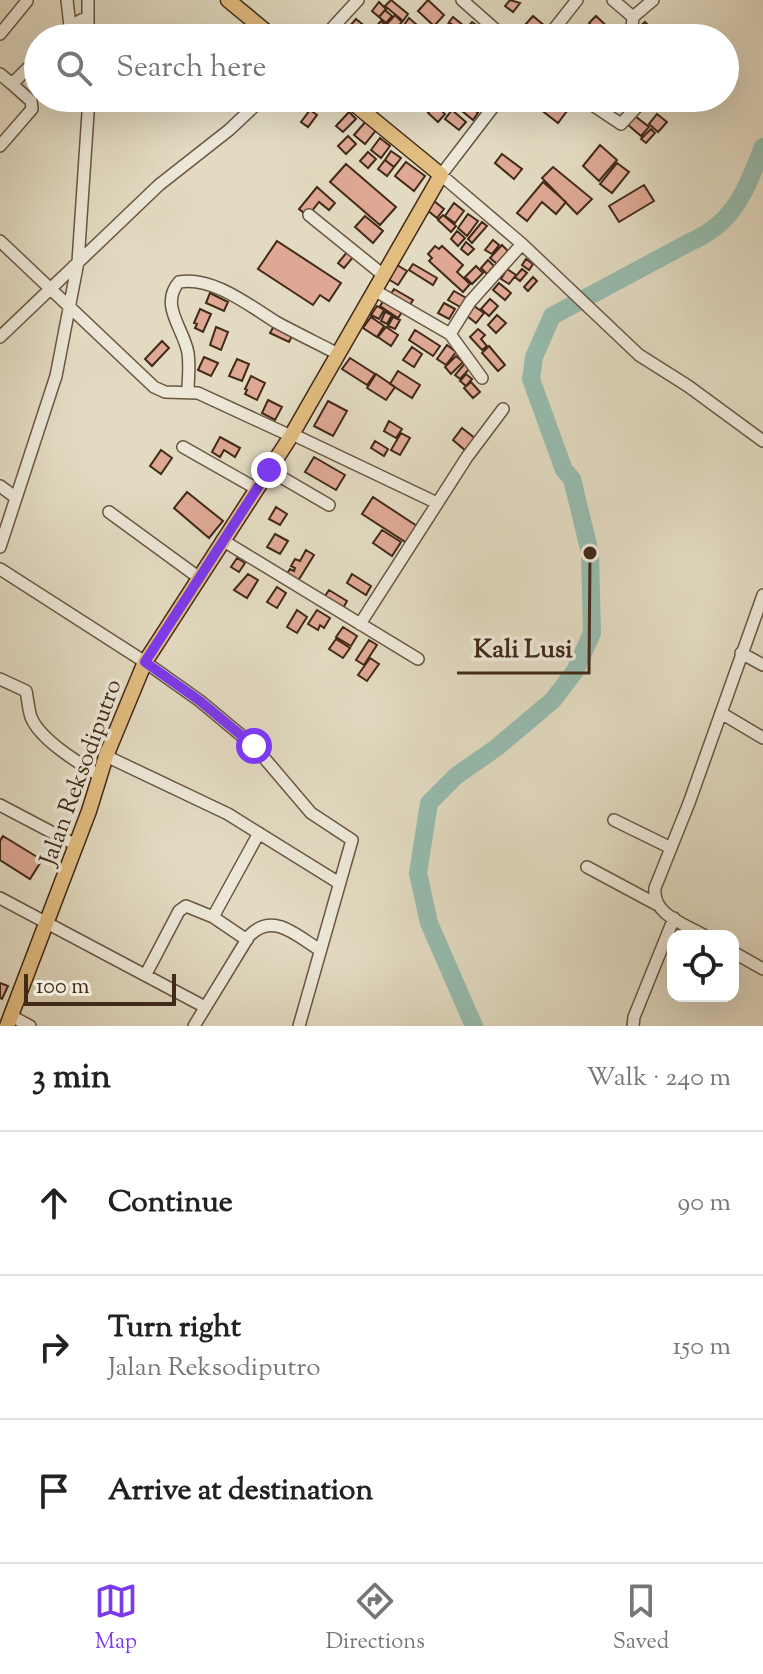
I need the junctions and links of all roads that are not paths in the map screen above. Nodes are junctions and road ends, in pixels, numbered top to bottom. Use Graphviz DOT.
graph roads {
  1 [pos="67,0"];
  2 [pos="88,0"];
  3 [pos="228,0"];
  4 [pos="358,0"];
  5 [pos="462,0"];
  6 [pos="613,0"];
  7 [pos="653,0"];
  8 [pos="27,1"];
  9 [pos="574,1"];
  10 [pos="87,17"];
  11 [pos="633,17"];
  12 [pos="70,24"];
  13 [pos="74,24"];
  14 [pos="87,24"];
  15 [pos="257,24"];
  16 [pos="336,24"];
  17 [pos="489,24"];
  18 [pos="557,24"];
  19 [pos="632,24"];
  20 [pos="0,34"];
  21 [pos="24,72"];
  22 [pos="0,74"];
  23 [pos="12,84"];
  24 [pos="24,95"];
  25 [pos="29,112"];
  26 [pos="88,112"];
  27 [pos="248,112"];
  28 [pos="364,112"];
  29 [pos="489,112"];
  30 [pos="603,112"];
  31 [pos="632,112"];
  32 [pos="0,146"];
  33 [pos="441,175"];
  34 [pos="309,215"];
  35 [pos="0,241"];
  36 [pos="522,244"];
  37 [pos="78,262"];
  38 [pos="382,274"];
  39 [pos="51,288"];
  40 [pos="374,290"];
  41 [pos="69,304"];
  42 [pos="450,334"];
  43 [pos="0,337"];
  44 [pos="338,354"];
  45 [pos="482,378"];
  46 [pos="188,392"];
  47 [pos="503,409"];
  48 [pos="292,435"];
  49 [pos="763,441"];
  50 [pos="183,447"];
  51 [pos="269,470"];
  52 [pos="0,486"];
  53 [pos="257,489"];
  54 [pos="15,497"];
  55 [pos="437,503"];
  56 [pos="329,505"];
  57 [pos="109,512"];
  58 [pos="222,540"];
  59 [pos="0,547"];
  60 [pos="0,569"];
  61 [pos="198,577"];
  62 [pos="763,595"];
  63 [pos="360,624"];
  64 [pos="741,653"];
  65 [pos="418,659"];
  66 [pos="146,660"];
  67 [pos="763,665"];
  68 [pos="0,679"];
  69 [pos="721,713"];
  70 [pos="763,738"];
  71 [pos="106,756"];
  72 [pos="100,776"];
  73 [pos="0,805"];
  74 [pos="614,820"];
  75 [pos="259,833"];
  76 [pos="76,845"];
  77 [pos="671,848"];
  78 [pos="587,867"];
  79 [pos="339,883"];
  80 [pos="0,898"];
  81 [pos="656,904"];
  82 [pos="213,917"];
  83 [pos="674,918"];
  84 [pos="47,922"];
  85 [pos="695,930"];
  86 [pos="247,940"];
  87 [pos="320,950"];
  88 [pos="739,955"];
  89 [pos="763,969"];
  90 [pos="146,974"];
  91 [pos="205,1007"];
  92 [pos="9,1021"];
  93 [pos="30,1026"];
  94 [pos="194,1026"];
  95 [pos="299,1026"];
  96 [pos="633,1026"];
  1 -- 12 [label="street"];
  2 -- 10 [label="street"];
  3 -- 15 [label="main road"];
  4 -- 16 [label="street"];
  5 -- 17 [label="street"];
  6 -- 11 [label="street"];
  7 -- 11 [label="street"];
  8 -- 20 [label="street"];
  9 -- 18 [label="street"];
  10 -- 13 [label="street"];
  10 -- 14 [label="street"];
  11 -- 19 [label="street"];
  21 -- 23 [label="street"];
  22 -- 23 [label="street"];
  23 -- 24 [label="street"];
  25 -- 32 [label="street"];
  26 -- 37 [label="street"];
  27 -- 37 [label="street"];
  28 -- 33 [label="main road"];
  29 -- 33 [label="street"];
  30 -- 31 [label="street"];
  33 -- 36 [label="street"];
  33 -- 38 [label="main road, Jalan Reksodiputro"];
  34 -- 38 [label="street"];
  35 -- 39 [label="street"];
  36 -- 42 [label="street"];
  36 -- 49 [label="street"];
  37 -- 39 [label="street"];
  37 -- 41 [label="street"];
  38 -- 40 [label="main road, Jalan Reksodiputro"];
  39 -- 41 [label="street"];
  39 -- 43 [label="street"];
  40 -- 42 [label="street"];
  40 -- 44 [label="main road, Jalan Reksodiputro"];
  41 -- 46 [label="street"];
  41 -- 54 [label="street"];
  42 -- 45 [label="street"];
  44 -- 46 [label="street"];
  44 -- 48 [label="main road, Jalan Reksodiputro"];
  46 -- 48 [label="street"];
  47 -- 55 [label="street"];
  48 -- 51 [label="main road, Jalan Reksodiputro"];
  48 -- 55 [label="street"];
  50 -- 53 [label="street"];
  51 -- 53 [label="main road, Jalan Reksodiputro"];
  51 -- 56 [label="street"];
  52 -- 54 [label="street"];
  53 -- 58 [label="main road, Jalan Reksodiputro"];
  54 -- 59 [label="street"];
  55 -- 63 [label="street"];
  57 -- 61 [label="street"];
  58 -- 61 [label="main road, Jalan Reksodiputro"];
  58 -- 63 [label="street"];
  60 -- 66 [label="street"];
  61 -- 66 [label="main road, Jalan Reksodiputro"];
  62 -- 64 [label="street"];
  63 -- 65 [label="street"];
  64 -- 67 [label="street"];
  64 -- 69 [label="street"];
  66 -- 71 [label="main road, Jalan Reksodiputro"];
  66 -- 79 [label="street"];
  68 -- 72 [label="street"];
  69 -- 70 [label="street"];
  69 -- 77 [label="street"];
  71 -- 72 [label="main road, Jalan Reksodiputro"];
  71 -- 75 [label="street"];
  72 -- 76 [label="main road, Jalan Reksodiputro"];
  73 -- 76 [label="street"];
  74 -- 77 [label="street"];
  75 -- 79 [label="street"];
  75 -- 82 [label="street"];
  76 -- 84 [label="main road, Jalan Reksodiputro"];
  77 -- 81 [label="street"];
  78 -- 81 [label="street"];
  79 -- 87 [label="street"];
  80 -- 84 [label="street"];
  81 -- 83 [label="street"];
  82 -- 86 [label="street"];
  82 -- 90 [label="street"];
  83 -- 85 [label="street"];
  83 -- 96 [label="street"];
  84 -- 90 [label="street"];
  84 -- 92 [label="main road, Jalan Reksodiputro"];
  86 -- 87 [label="street"];
  86 -- 91 [label="street"];
  87 -- 95 [label="street"];
  88 -- 89 [label="street"];
  90 -- 91 [label="street"];
  91 -- 94 [label="street"];
  92 -- 93 [label="street"];
}
